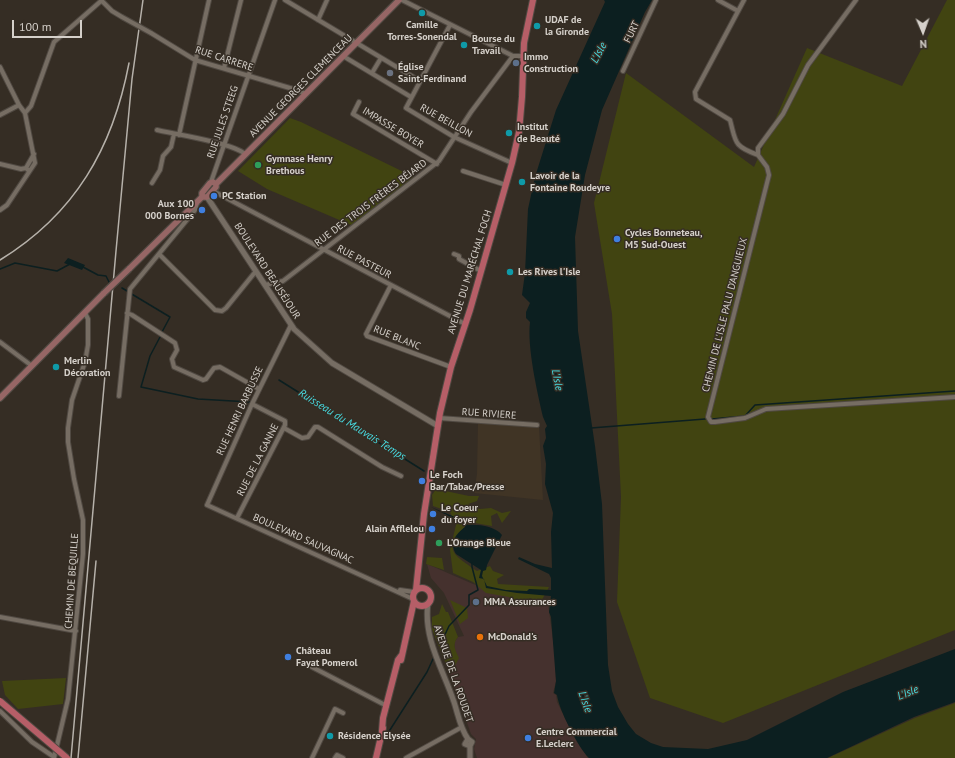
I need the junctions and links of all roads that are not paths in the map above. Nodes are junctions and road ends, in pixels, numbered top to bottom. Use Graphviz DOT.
graph roads {
  1 [pos="101,0"];
  2 [pos="209,0"];
  3 [pos="241,0"];
  4 [pos="275,0"];
  5 [pos="285,0"];
  6 [pos="327,0"];
  7 [pos="400,0"];
  8 [pos="533,0"];
  9 [pos="656,0"];
  10 [pos="718,0"];
  11 [pos="744,0"];
  12 [pos="856,0"];
  13 [pos="738,11"];
  14 [pos="318,20"];
  15 [pos="450,25"];
  16 [pos="356,43"];
  17 [pos="343,56"];
  18 [pos="513,56"];
  19 [pos="524,56"];
  20 [pos="381,58"];
  21 [pos="195,60"];
  22 [pos="0,68"];
  23 [pos="224,68"];
  24 [pos="623,70"];
  25 [pos="372,73"];
  26 [pos="248,75"];
  27 [pos="420,81"];
  28 [pos="305,94"];
  29 [pos="411,96"];
  30 [pos="359,102"];
  31 [pos="19,105"];
  32 [pos="25,113"];
  33 [pos="0,114"];
  34 [pos="157,130"];
  35 [pos="174,134"];
  36 [pos="179,135"];
  37 [pos="454,137"];
  38 [pos="223,146"];
  39 [pos="245,154"];
  40 [pos="758,155"];
  41 [pos="512,163"];
  42 [pos="0,164"];
  43 [pos="437,164"];
  44 [pos="28,170"];
  45 [pos="463,171"];
  46 [pos="152,182"];
  47 [pos="213,183"];
  48 [pos="506,185"];
  49 [pos="213,191"];
  50 [pos="205,197"];
  51 [pos="197,202"];
  52 [pos="0,210"];
  53 [pos="323,249"];
  54 [pos="159,254"];
  55 [pos="454,254"];
  56 [pos="481,271"];
  57 [pos="256,272"];
  58 [pos="264,285"];
  59 [pos="391,285"];
  60 [pos="85,313"];
  61 [pos="127,313"];
  62 [pos="291,324"];
  63 [pos="465,324"];
  64 [pos="0,342"];
  65 [pos="32,366"];
  66 [pos="451,367"];
  67 [pos="259,389"];
  68 [pos="119,396"];
  69 [pos="0,398"];
  70 [pos="955,398"];
  71 [pos="252,404"];
  72 [pos="439,418"];
  73 [pos="537,425"];
  74 [pos="438,426"];
  75 [pos="284,428"];
  76 [pos="401,476"];
  77 [pos="206,505"];
  78 [pos="237,518"];
  79 [pos="420,550"];
  80 [pos="392,588"];
  81 [pos="424,588"];
  82 [pos="415,591"];
  83 [pos="419,603"];
  84 [pos="0,617"];
  85 [pos="76,631"];
  86 [pos="312,667"];
  87 [pos="0,701"];
  88 [pos="387,706"];
  89 [pos="0,711"];
  90 [pos="343,712"];
  91 [pos="462,727"];
  92 [pos="54,758"];
  93 [pos="67,758"];
  94 [pos="312,758"];
  95 [pos="335,758"];
  96 [pos="343,758"];
  97 [pos="375,758"];
  98 [pos="406,758"];
  99 [pos="470,758"];
  1 -- 21 [label="street, RUE CARRERE, bridge"];
  1 -- 32 [label="street"];
  2 -- 21 [label="street"];
  3 -- 23 [label="street"];
  4 -- 26 [label="street, RUE JULES STEEG"];
  5 -- 14 [label="street"];
  6 -- 14 [label="street"];
  7 -- 15 [label="street"];
  7 -- 16 [label="main road, AVENUE GEORGES CLEMENCEAU"];
  8 -- 19 [label="main road, AVENUE DU MARÉCHAL FOCH"];
  9 -- 24 [label="street, FURT"];
  10 -- 13 [label="street"];
  11 -- 13 [label="street"];
  12 -- 40 [label="street"];
  13 -- 40 [label="street"];
  14 -- 16 [label="street"];
  15 -- 18 [label="street"];
  15 -- 27 [label="street"];
  16 -- 17 [label="main road, AVENUE GEORGES CLEMENCEAU"];
  16 -- 20 [label="street"];
  17 -- 25 [label="street"];
  17 -- 28 [label="main road, AVENUE GEORGES CLEMENCEAU"];
  18 -- 19 [label="street"];
  18 -- 37 [label="street, RUE DES TROIS FRÈRES BÉJARD"];
  19 -- 41 [label="main road, AVENUE DU MARÉCHAL FOCH"];
  20 -- 25 [label="street"];
  20 -- 27 [label="street"];
  21 -- 23 [label="street, RUE CARRERE"];
  21 -- 36 [label="street"];
  22 -- 31 [label="street"];
  23 -- 26 [label="street, RUE CARRERE"];
  25 -- 29 [label="street"];
  26 -- 28 [label="street, RUE CARRERE"];
  26 -- 38 [label="street, RUE JULES STEEG"];
  27 -- 29 [label="street"];
  28 -- 39 [label="main road, AVENUE GEORGES CLEMENCEAU"];
  29 -- 37 [label="street, RUE BEILLON"];
  30 -- 43 [label="street, IMPASSE BOYER"];
  31 -- 32 [label="street"];
  31 -- 33 [label="street"];
  32 -- 44 [label="street"];
  34 -- 35 [label="street"];
  35 -- 36 [label="street"];
  35 -- 46 [label="street"];
  36 -- 38 [label="street"];
  37 -- 41 [label="street, RUE BEILLON"];
  37 -- 43 [label="street, RUE DES TROIS FRÈRES BÉJARD"];
  38 -- 39 [label="street"];
  38 -- 47 [label="street, RUE JULES STEEG"];
  39 -- 47 [label="main road, AVENUE GEORGES CLEMENCEAU"];
  40 -- 70 [label="street, CHEMIN DE L'ISLE PALU D’ANGUIEUX"];
  41 -- 48 [label="main road, AVENUE DU MARÉCHAL FOCH"];
  42 -- 44 [label="street"];
  43 -- 53 [label="street, RUE DES TROIS FRÈRES BÉJARD"];
  44 -- 52 [label="street"];
  45 -- 48 [label="street"];
  47 -- 49 [label="main road, AVENUE GEORGES CLEMENCEAU"];
  47 -- 50 [label="main road, AVENUE GEORGES CLEMENCEAU"];
  48 -- 56 [label="main road, AVENUE DU MARÉCHAL FOCH"];
  49 -- 50 [label="main road, AVENUE GEORGES CLEMENCEAU"];
  49 -- 53 [label="street, RUE PASTEUR"];
  50 -- 51 [label="main road, AVENUE GEORGES CLEMENCEAU"];
  50 -- 57 [label="street, BOULEVARD BEAUSÉJOUR"];
  51 -- 54 [label="street, AVENUE GEORGES CLEMENCEAU"];
  51 -- 60 [label="main road, AVENUE GEORGES CLEMENCEAU, bridge"];
  53 -- 58 [label="street, RUE DES TROIS FRÈRES BÉJARD"];
  53 -- 59 [label="street, RUE PASTEUR"];
  54 -- 57 [label="street"];
  54 -- 61 [label="street, AVENUE GEORGES CLEMENCEAU"];
  55 -- 56 [label="street"];
  56 -- 63 [label="main road, AVENUE DU MARÉCHAL FOCH"];
  57 -- 58 [label="street, BOULEVARD BEAUSÉJOUR"];
  58 -- 62 [label="street, BOULEVARD BEAUSÉJOUR"];
  59 -- 63 [label="street, RUE PASTEUR"];
  59 -- 66 [label="street, RUE BLANC"];
  60 -- 65 [label="main road, AVENUE GEORGES CLEMENCEAU"];
  60 -- 85 [label="street, CHEMIN DE BEQUILLE"];
  61 -- 67 [label="street"];
  61 -- 68 [label="street, AVENUE GEORGES CLEMENCEAU"];
  62 -- 67 [label="street, RUE HENRI BARBUSSE"];
  62 -- 74 [label="street, BOULEVARD BEAUSÉJOUR"];
  63 -- 66 [label="main road, AVENUE DU MARÉCHAL FOCH"];
  64 -- 65 [label="street"];
  65 -- 69 [label="main road, AVENUE GEORGES CLEMENCEAU"];
  66 -- 72 [label="main road, AVENUE DU MARÉCHAL FOCH"];
  67 -- 71 [label="street, RUE HENRI BARBUSSE"];
  71 -- 75 [label="street, RUE DE LA GANNE"];
  71 -- 77 [label="street, RUE HENRI BARBUSSE"];
  72 -- 73 [label="street, RUE RIVIERE"];
  72 -- 74 [label="main road, AVENUE DU MARÉCHAL FOCH"];
  74 -- 79 [label="main road, AVENUE DU MARÉCHAL FOCH"];
  75 -- 76 [label="street"];
  75 -- 78 [label="street, RUE DE LA GANNE"];
  77 -- 78 [label="street, BOULEVARD SAUVAGNAC"];
  78 -- 80 [label="street, BOULEVARD SAUVAGNAC"];
  79 -- 81 [label="main road, AVENUE DU MARÉCHAL FOCH"];
  79 -- 82 [label="main road, AVENUE DU MARÉCHAL FOCH"];
  80 -- 82 [label="street, BOULEVARD SAUVAGNAC"];
  80 -- 83 [label="street, BOULEVARD SAUVAGNAC"];
  81 -- 82 [label="main road"];
  81 -- 83 [label="main road, AVENUE DU MARÉCHAL FOCH"];
  82 -- 83 [label="main road, AVENUE DU MARÉCHAL FOCH"];
  83 -- 88 [label="main road, AVENUE DU MARÉCHAL FOCH"];
  83 -- 91 [label="street, AVENUE DE LA ROUDET"];
  84 -- 85 [label="street"];
  85 -- 92 [label="street, CHEMIN DE BEQUILLE"];
  86 -- 88 [label="street"];
  87 -- 93 [label="main road, bridge"];
  88 -- 97 [label="main road, AVENUE DU MARÉCHAL FOCH"];
  89 -- 92 [label="street"];
  90 -- 94 [label="street"];
  91 -- 98 [label="street"];
  91 -- 99 [label="street, AVENUE DE LA ROUDET"];
  95 -- 96 [label="street"];
}
